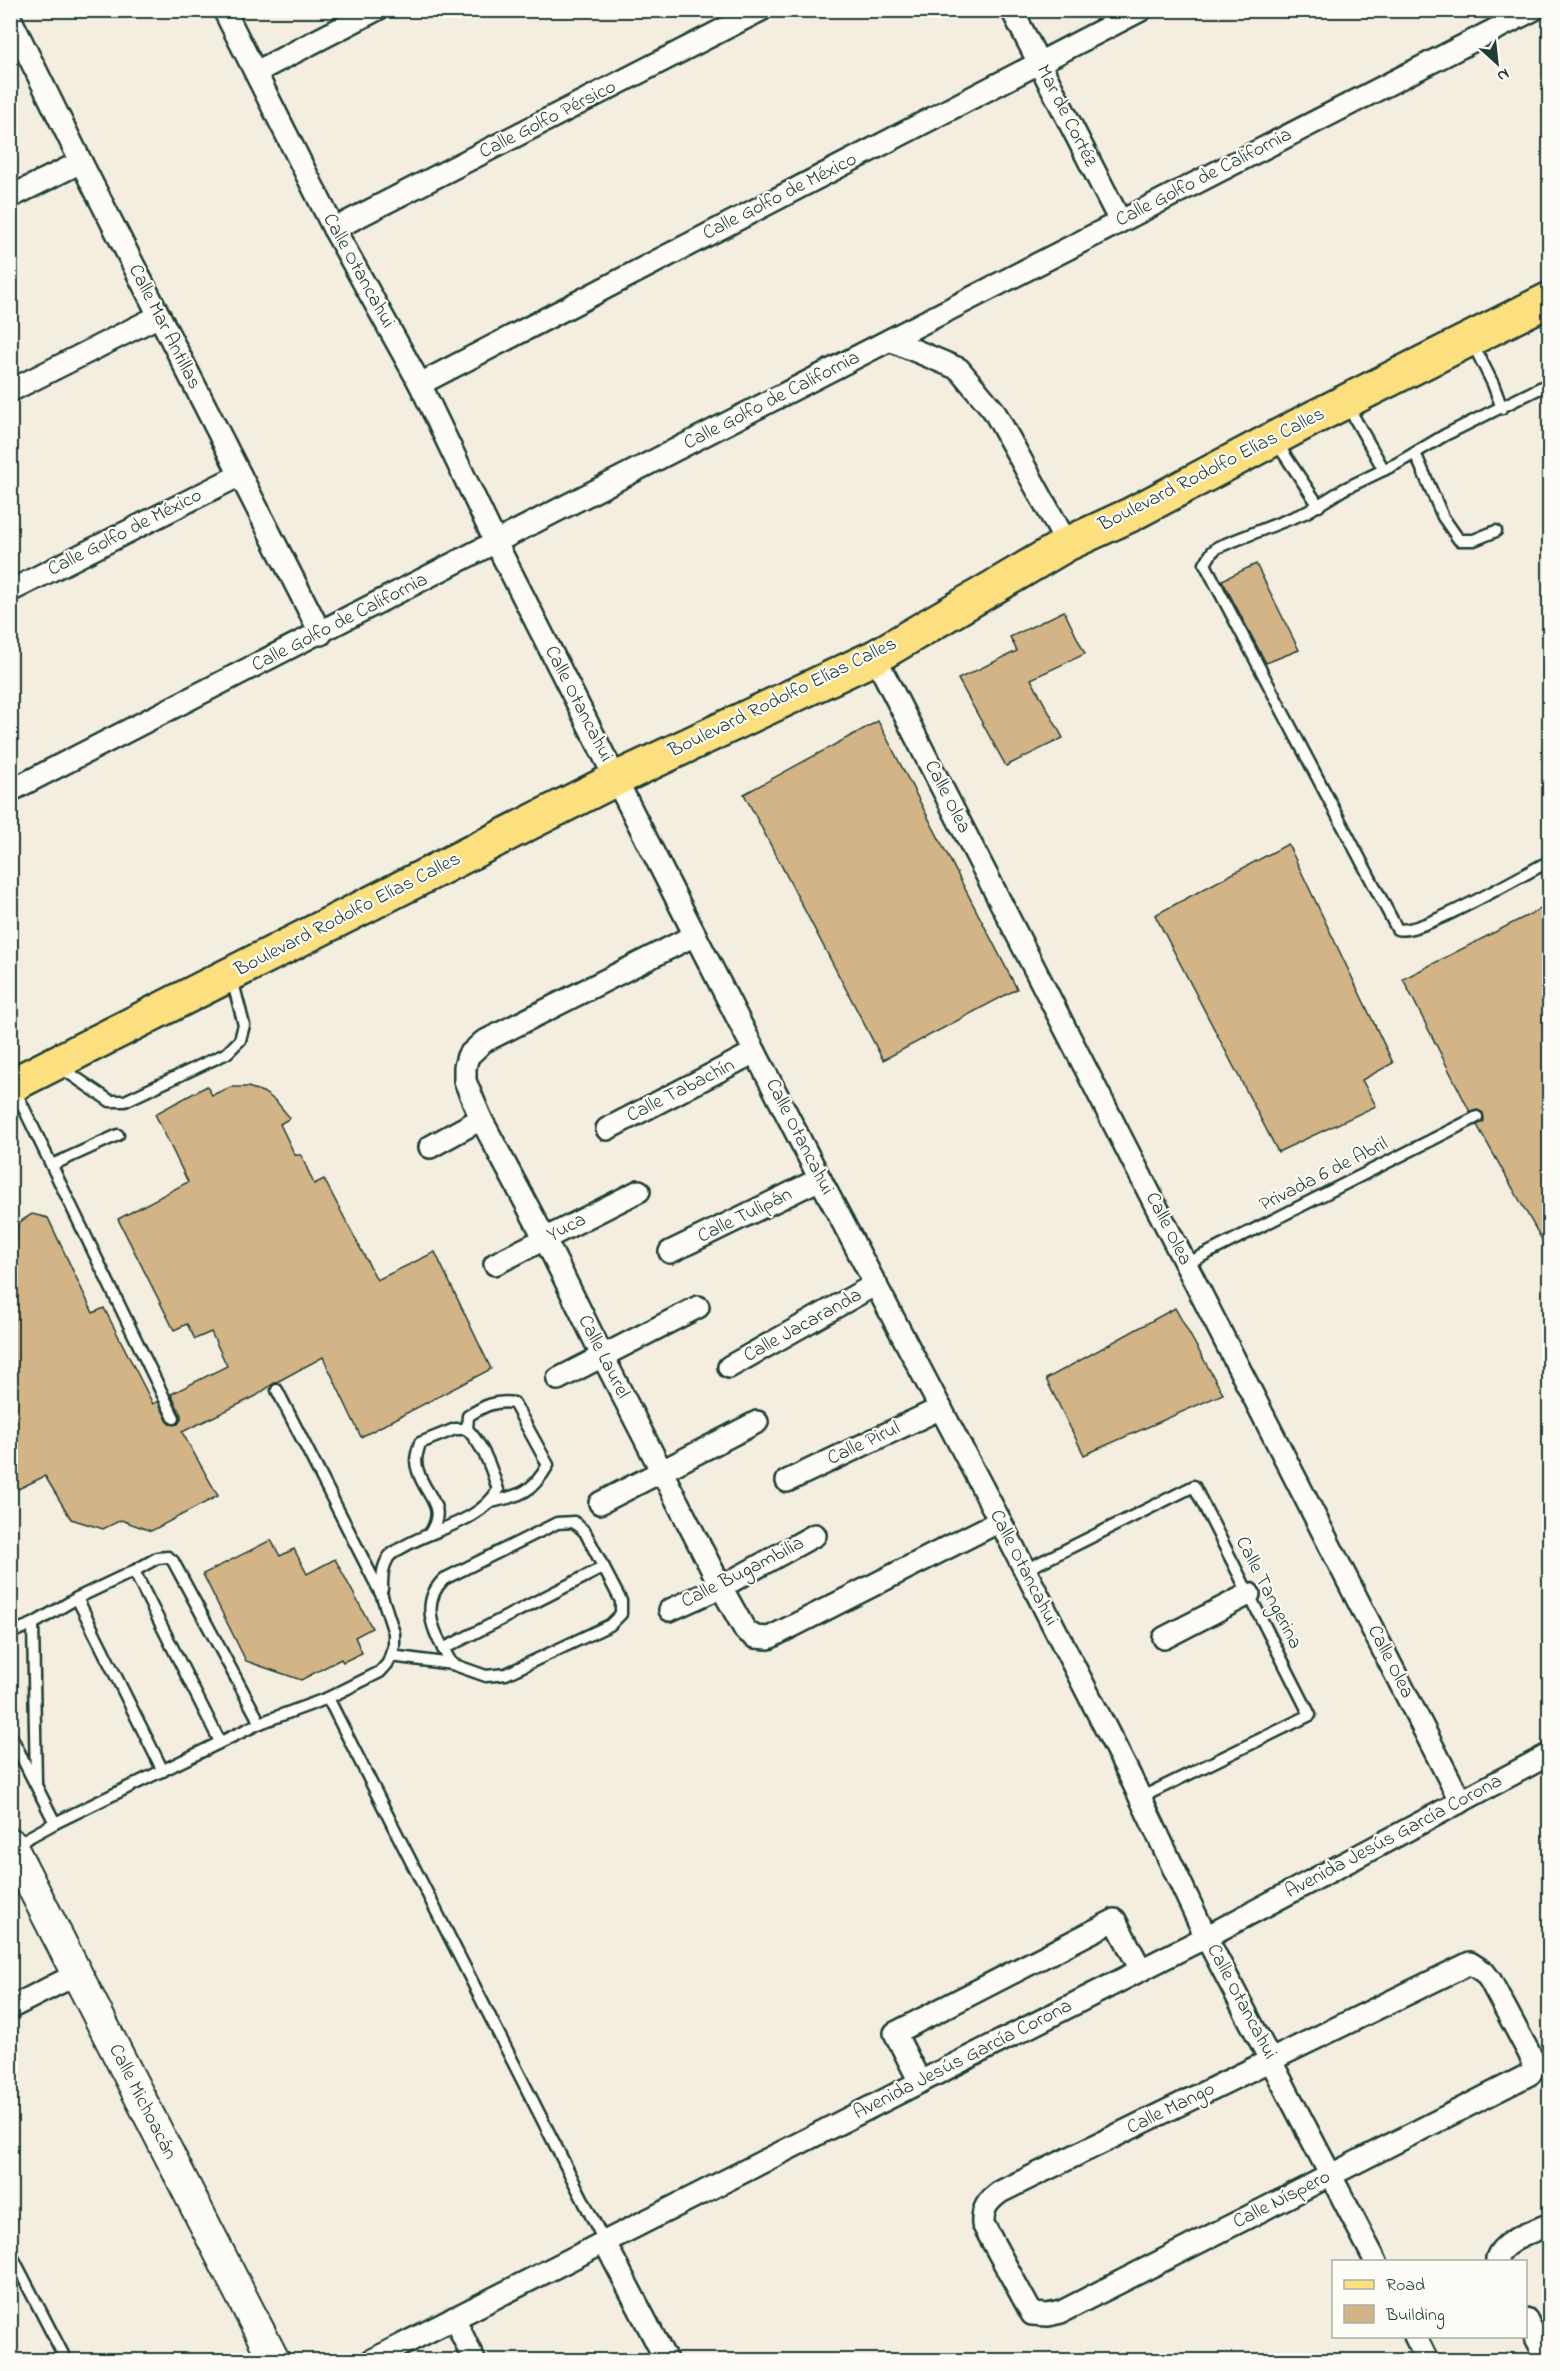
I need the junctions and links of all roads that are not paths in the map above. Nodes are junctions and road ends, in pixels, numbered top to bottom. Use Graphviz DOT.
graph roads {
  1 [pos="224,10"];
  2 [pos="376,10"];
  3 [pos="761,10"];
  4 [pos="1012,10"];
  5 [pos="1141,10"];
  6 [pos="1533,10"];
  7 [pos="10,18"];
  8 [pos="1039,63"];
  9 [pos="256,72"];
  10 [pos="81,162"];
  11 [pos="10,197"];
  12 [pos="1120,221"];
  13 [pos="334,229"];
  14 [pos="1550,299"];
  15 [pos="159,316"];
  16 [pos="1471,339"];
  17 [pos="890,340"];
  18 [pos="1550,383"];
  19 [pos="420,384"];
  20 [pos="10,391"];
  21 [pos="1345,402"];
  22 [pos="1502,408"];
  23 [pos="1274,439"];
  24 [pos="1415,453"];
  25 [pos="1384,470"];
  26 [pos="240,475"];
  27 [pos="1319,506"];
  28 [pos="1496,531"];
  29 [pos="496,543"];
  30 [pos="1067,544"];
  31 [pos="10,591"];
  32 [pos="321,634"];
  33 [pos="875,657"];
  34 [pos="616,779"];
  35 [pos="10,791"];
  36 [pos="1550,861"];
  37 [pos="695,935"];
  38 [pos="231,975"];
  39 [pos="755,1052"];
  40 [pos="55,1063"];
  41 [pos="12,1085"];
  42 [pos="1477,1118"];
  43 [pos="481,1119"];
  44 [pos="607,1129"];
  45 [pos="118,1135"];
  46 [pos="430,1146"];
  47 [pos="52,1165"];
  48 [pos="820,1179"];
  49 [pos="639,1191"];
  50 [pos="545,1239"];
  51 [pos="670,1252"];
  52 [pos="495,1264"];
  53 [pos="1186,1264"];
  54 [pos="876,1284"];
  55 [pos="698,1307"];
  56 [pos="603,1357"];
  57 [pos="729,1367"];
  58 [pos="558,1379"];
  59 [pos="277,1390"];
  60 [pos="940,1408"];
  61 [pos="174,1418"];
  62 [pos="757,1422"];
  63 [pos="467,1429"];
  64 [pos="662,1472"];
  65 [pos="788,1481"];
  66 [pos="491,1502"];
  67 [pos="600,1503"];
  68 [pos="1000,1521"];
  69 [pos="430,1533"];
  70 [pos="815,1536"];
  71 [pos="604,1568"];
  72 [pos="1025,1570"];
  73 [pos="134,1571"];
  74 [pos="721,1587"];
  75 [pos="1249,1594"];
  76 [pos="382,1596"];
  77 [pos="77,1598"];
  78 [pos="670,1610"];
  79 [pos="33,1624"];
  80 [pos="10,1633"];
  81 [pos="1164,1638"];
  82 [pos="443,1649"];
  83 [pos="391,1656"];
  84 [pos="452,1664"];
  85 [pos="328,1698"];
  86 [pos="260,1724"];
  87 [pos="10,1734"];
  88 [pos="220,1742"];
  89 [pos="1550,1754"];
  90 [pos="163,1771"];
  91 [pos="36,1783"];
  92 [pos="1140,1798"];
  93 [pos="1461,1802"];
  94 [pos="55,1823"];
  95 [pos="11,1845"];
  96 [pos="1206,1937"];
  97 [pos="1141,1970"];
  98 [pos="77,1974"];
  99 [pos="10,2008"];
  100 [pos="1271,2060"];
  101 [pos="1530,2074"];
  102 [pos="920,2082"];
  103 [pos="1331,2175"];
  104 [pos="1550,2224"];
  105 [pos="604,2243"];
  106 [pos="10,2252"];
  107 [pos="1375,2260"];
  108 [pos="1498,2260"];
  109 [pos="1032,2314"];
  110 [pos="454,2318"];
  111 [pos="1527,2321"];
  112 [pos="1416,2338"];
  113 [pos="66,2361"];
  114 [pos="274,2361"];
  115 [pos="372,2361"];
  116 [pos="474,2361"];
  117 [pos="666,2361"];
  118 [pos="1427,2361"];
  119 [pos="1548,2361"];
  1 -- 9 [label="street, Calle Otancahui"];
  2 -- 9 [label="street"];
  3 -- 13 [label="street, Calle Golfo Pérsico"];
  4 -- 8 [label="street, Mar de Cortéz"];
  5 -- 8 [label="street, Calle Golfo de México"];
  6 -- 12 [label="street, Calle Golfo de California"];
  7 -- 10 [label="street, Calle Mar Antillas"];
  8 -- 12 [label="street, Mar de Cortéz"];
  8 -- 19 [label="street, Calle Golfo de México"];
  9 -- 13 [label="street, Calle Otancahui"];
  10 -- 11 [label="street"];
  10 -- 15 [label="street, Calle Mar Antillas"];
  12 -- 17 [label="street, Calle Golfo de California"];
  13 -- 19 [label="street, Calle Otancahui"];
  14 -- 16 [label="main road, Boulevard Rodolfo Elías Calles"];
  15 -- 20 [label="street"];
  15 -- 26 [label="street, Calle Mar Antillas"];
  16 -- 21 [label="main road, Boulevard Rodolfo Elías Calles"];
  16 -- 22 [label="lane"];
  17 -- 29 [label="street, Calle Golfo de California"];
  17 -- 30 [label="street"];
  18 -- 22 [label="lane"];
  19 -- 29 [label="street, Calle Otancahui"];
  21 -- 23 [label="main road, Boulevard Rodolfo Elías Calles"];
  21 -- 25 [label="lane"];
  22 -- 24 [label="lane"];
  23 -- 27 [label="lane"];
  23 -- 30 [label="main road, Boulevard Rodolfo Elías Calles"];
  24 -- 25 [label="lane"];
  24 -- 28 [label="lane"];
  25 -- 27 [label="lane"];
  26 -- 31 [label="street, Calle Golfo de México"];
  26 -- 32 [label="street, Calle Mar Antillas"];
  27 -- 36 [label="lane"];
  29 -- 32 [label="street, Calle Golfo de California"];
  29 -- 34 [label="street, Calle Otancahui"];
  30 -- 33 [label="main road, Boulevard Rodolfo Elías Calles"];
  32 -- 35 [label="street, Calle Golfo de California"];
  33 -- 34 [label="main road, Boulevard Rodolfo Elías Calles"];
  33 -- 53 [label="street, Calle Olea"];
  34 -- 37 [label="street, Calle Otancahui"];
  34 -- 38 [label="main road, Boulevard Rodolfo Elías Calles"];
  37 -- 39 [label="street, Calle Otancahui"];
  37 -- 43 [label="street, Calle Laurel"];
  38 -- 40 [label="main road, Boulevard Rodolfo Elías Calles"];
  38 -- 40 [label="lane"];
  39 -- 44 [label="street, Calle Tabachín"];
  39 -- 48 [label="street, Calle Otancahui"];
  40 -- 41 [label="main road, Boulevard Rodolfo Elías Calles"];
  41 -- 47 [label="lane"];
  42 -- 53 [label="lane, Privada 6 de Abril"];
  43 -- 46 [label="street"];
  43 -- 50 [label="street, Calle Laurel"];
  45 -- 47 [label="lane"];
  47 -- 61 [label="lane"];
  48 -- 51 [label="street, Calle Tulipán"];
  48 -- 54 [label="street, Calle Otancahui"];
  49 -- 50 [label="street, Yuca"];
  50 -- 52 [label="street, Yuca"];
  50 -- 56 [label="street, Calle Laurel"];
  53 -- 93 [label="street, Calle Olea"];
  54 -- 57 [label="street, Calle Jacaranda"];
  54 -- 60 [label="street, Calle Otancahui"];
  55 -- 56 [label="street"];
  56 -- 58 [label="street"];
  56 -- 64 [label="street, Calle Laurel"];
  59 -- 76 [label="lane"];
  60 -- 65 [label="street, Calle Pirul"];
  60 -- 68 [label="street, Calle Otancahui"];
  62 -- 64 [label="street"];
  63 -- 66 [label="lane"];
  63 -- 66 [label="lane"];
  63 -- 69 [label="lane"];
  64 -- 67 [label="street"];
  64 -- 74 [label="street, Calle Laurel"];
  66 -- 69 [label="lane"];
  68 -- 72 [label="street, Calle Otancahui"];
  68 -- 74 [label="street, Calle Laurel"];
  69 -- 76 [label="lane"];
  70 -- 74 [label="street, Calle Bugambilia"];
  71 -- 82 [label="lane"];
  71 -- 82 [label="lane"];
  71 -- 84 [label="lane"];
  72 -- 75 [label="lane, Calle Tangerina"];
  72 -- 92 [label="street, Calle Otancahui"];
  73 -- 77 [label="lane"];
  73 -- 86 [label="lane"];
  73 -- 88 [label="lane"];
  74 -- 78 [label="street, Calle Bugambilia"];
  75 -- 81 [label="street"];
  75 -- 92 [label="lane, Calle Tangerina"];
  76 -- 83 [label="lane"];
  77 -- 79 [label="lane"];
  77 -- 90 [label="lane"];
  79 -- 80 [label="lane"];
  79 -- 91 [label="lane"];
  82 -- 84 [label="lane"];
  83 -- 84 [label="lane"];
  83 -- 85 [label="lane"];
  85 -- 86 [label="lane"];
  85 -- 105 [label="lane"];
  86 -- 88 [label="lane"];
  87 -- 91 [label="lane"];
  88 -- 90 [label="lane"];
  89 -- 93 [label="street, Avenida Jesús García Corona"];
  90 -- 94 [label="lane"];
  91 -- 94 [label="lane"];
  92 -- 96 [label="street, Calle Otancahui"];
  93 -- 96 [label="street, Avenida Jesús García Corona"];
  94 -- 95 [label="lane"];
  95 -- 98 [label="main road, Calle Michoacán"];
  96 -- 97 [label="street, Avenida Jesús García Corona"];
  96 -- 100 [label="street, Calle Otancahui"];
  97 -- 102 [label="street, Avenida Jesús García Corona"];
  97 -- 102 [label="street"];
  98 -- 99 [label="street"];
  98 -- 114 [label="main road, Calle Michoacán"];
  100 -- 101 [label="street, Calle Mango"];
  100 -- 103 [label="street, Calle Otancahui"];
  100 -- 109 [label="street, Calle Mango"];
  101 -- 103 [label="street, Calle Níspero"];
  102 -- 105 [label="street, Avenida Jesús García Corona"];
  103 -- 107 [label="street, Calle Otancahui"];
  103 -- 109 [label="street, Calle Níspero"];
  104 -- 108 [label="street"];
  105 -- 110 [label="street, Avenida Jesús García Corona"];
  105 -- 117 [label="street"];
  106 -- 113 [label="lane"];
  110 -- 115 [label="street, Avenida Jesús García Corona"];
  110 -- 116 [label="street"];
  111 -- 119 [label="street"];
  112 -- 118 [label="street"];
}
